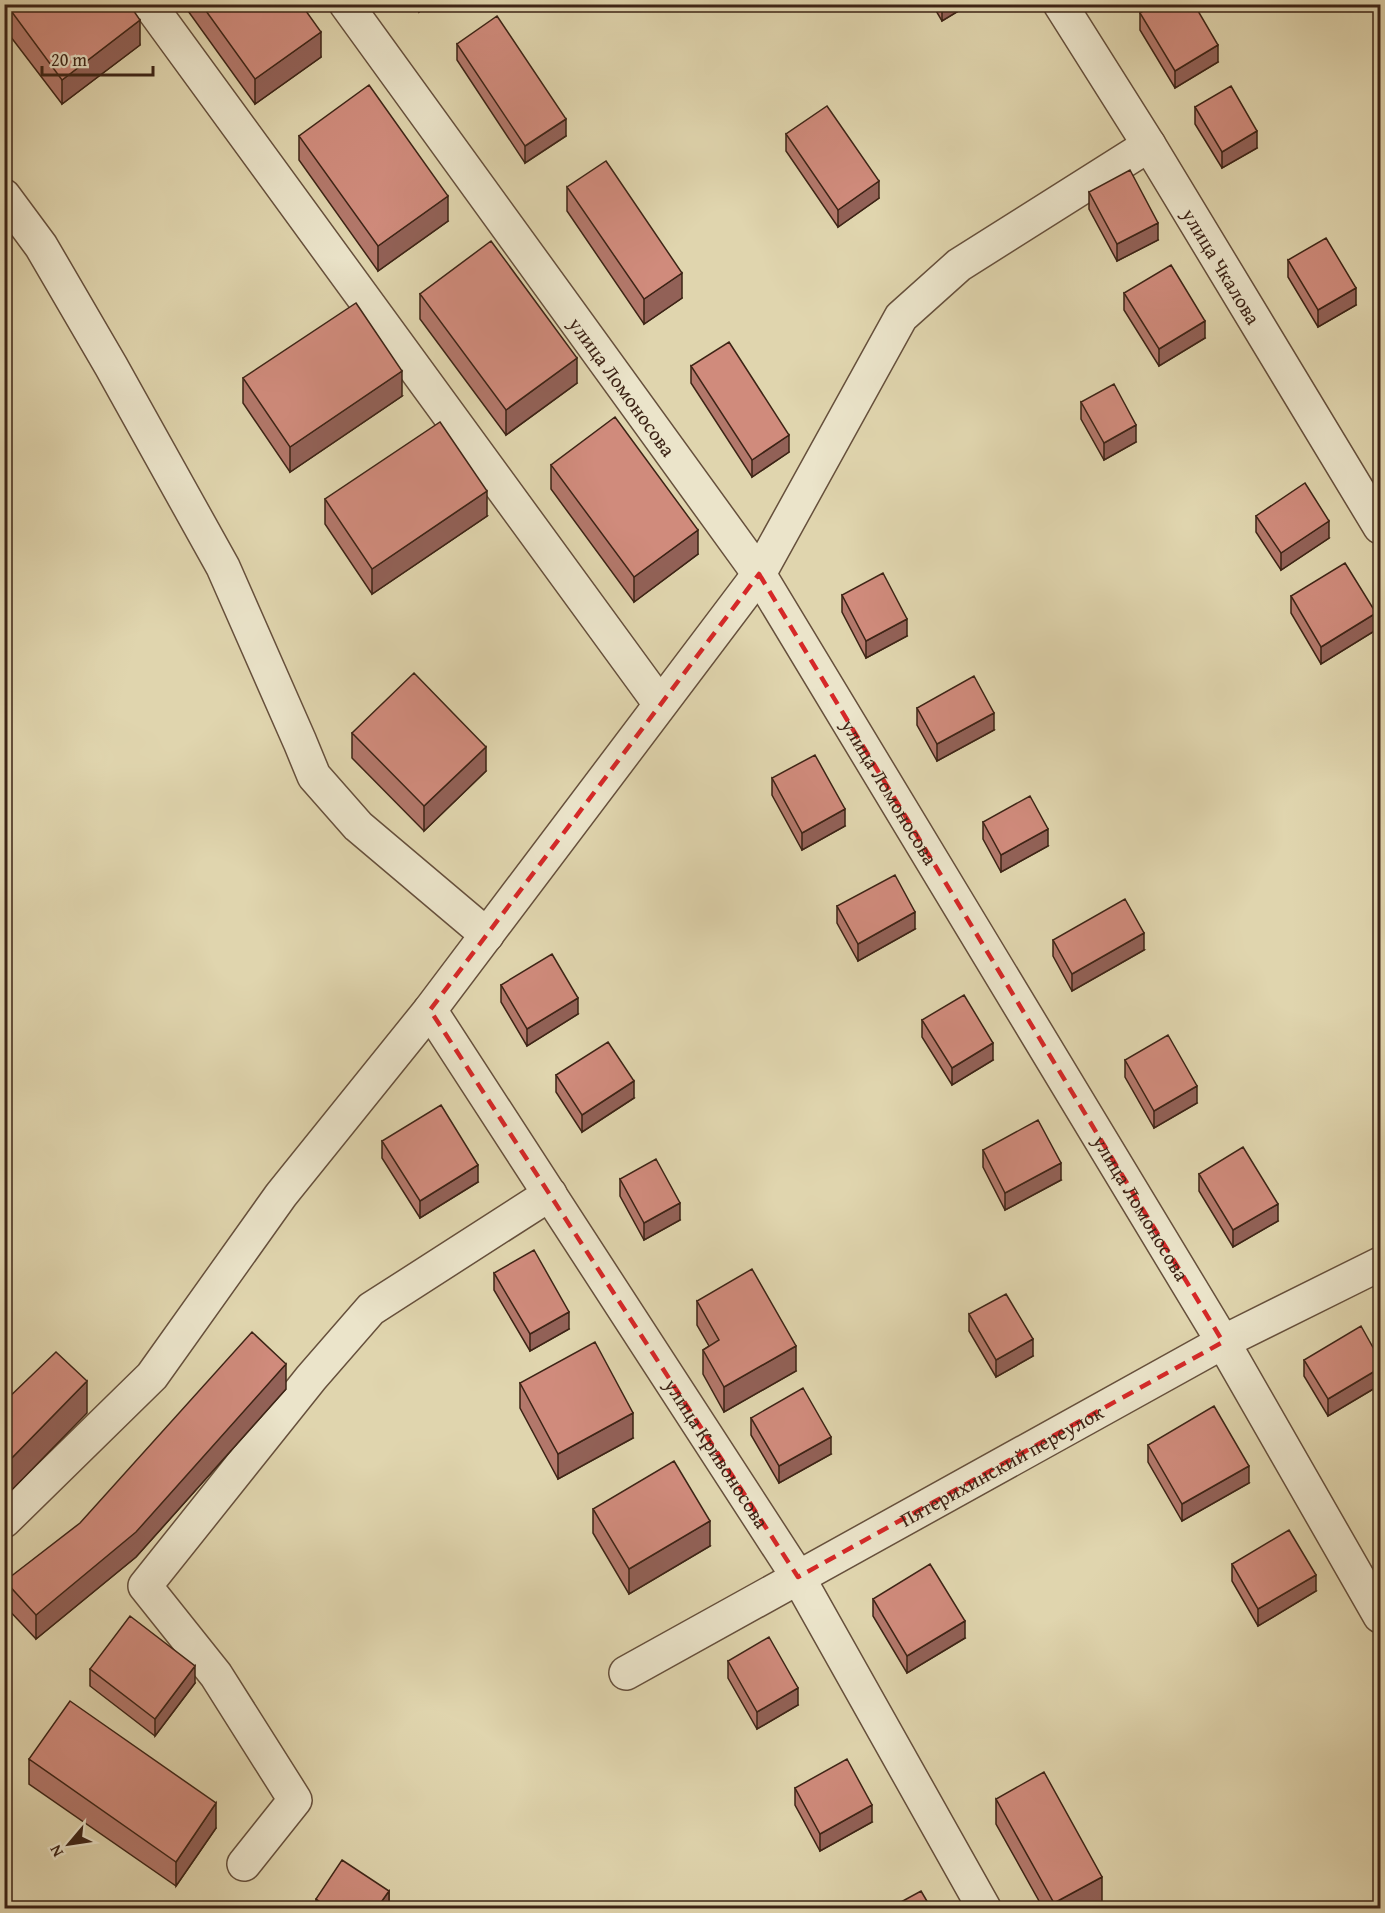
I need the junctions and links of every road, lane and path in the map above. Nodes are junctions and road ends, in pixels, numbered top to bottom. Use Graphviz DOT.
graph roads {
  1 [pos="149,4"];
  2 [pos="346,4"];
  3 [pos="1060,4"];
  4 [pos="1149,145"];
  5 [pos="4,196"];
  6 [pos="1380,527"];
  7 [pos="759,574"];
  8 [pos="660,704"];
  9 [pos="487,935"];
  10 [pos="430,1010"];
  11 [pos="550,1194"];
  12 [pos="1380,1264"];
  13 [pos="1223,1342"];
  14 [pos="4,1521"];
  15 [pos="798,1577"];
  16 [pos="1380,1616"];
  17 [pos="626,1673"];
  18 [pos="244,1864"];
  19 [pos="984,1908"];
  1 -- 8 [label="street"];
  2 -- 7 [label="street, улица Ломоносова"];
  3 -- 4 [label="street, улица Чкалова"];
  4 -- 6 [label="street, улица Чкалова"];
  4 -- 7 [label="street"];
  5 -- 9 [label="street"];
  7 -- 8 [label="street"];
  7 -- 13 [label="street, улица Ломоносова"];
  8 -- 9 [label="street"];
  9 -- 10 [label="street"];
  10 -- 11 [label="street, улица Кривоносова"];
  10 -- 14 [label="street"];
  11 -- 15 [label="street, улица Кривоносова"];
  11 -- 18 [label="street"];
  12 -- 13 [label="street, Пятерихинский переулок"];
  13 -- 15 [label="street, Пятерихинский переулок"];
  13 -- 16 [label="street, улица Ломоносова"];
  15 -- 17 [label="street, Пятерихинский переулок"];
  15 -- 19 [label="street, улица Кривоносова"];
}
